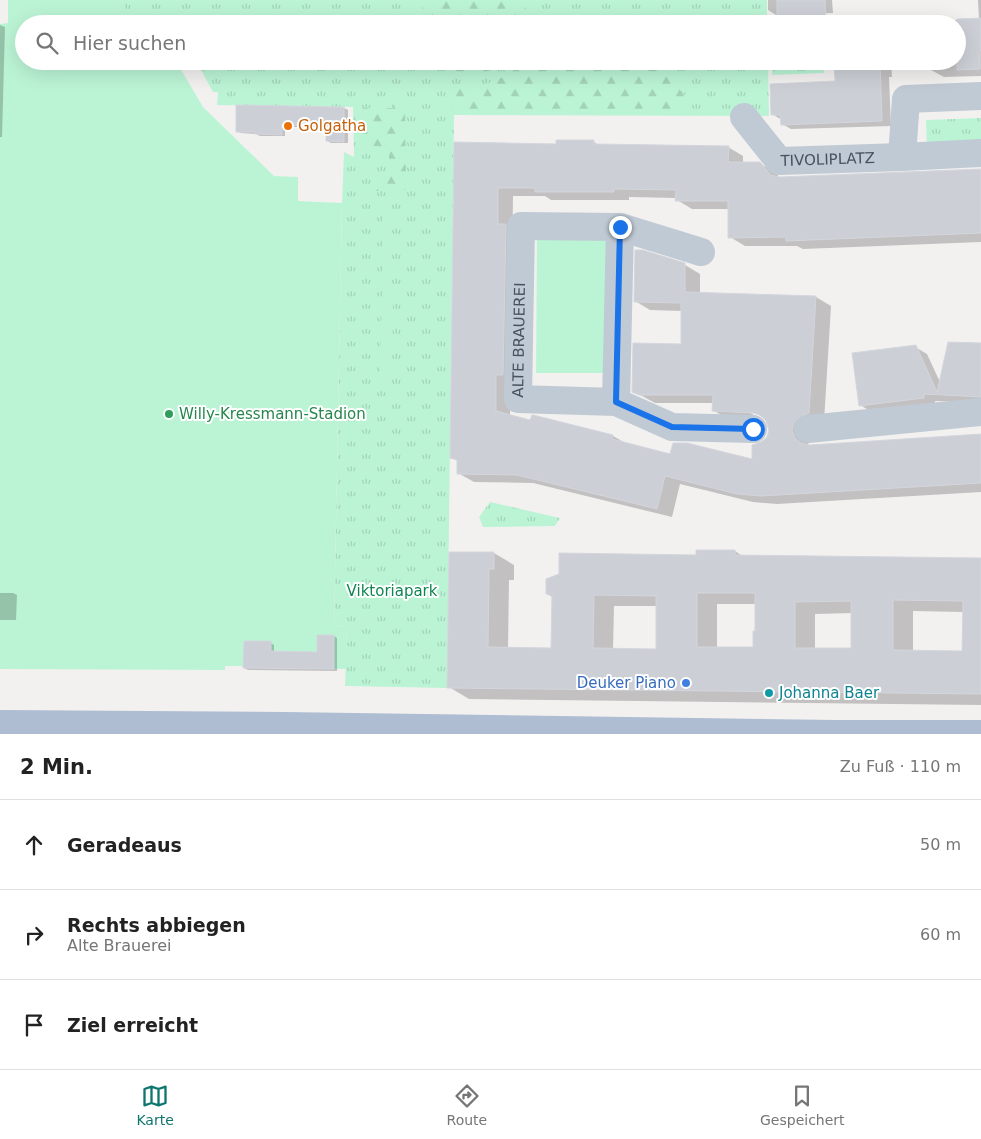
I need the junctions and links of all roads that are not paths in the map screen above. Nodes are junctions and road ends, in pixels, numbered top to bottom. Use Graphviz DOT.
graph roads {
  1 [pos="981,96"];
  2 [pos="744,117"];
  3 [pos="981,152"];
  4 [pos="902,157"];
  5 [pos="620,227"];
  6 [pos="701,252"];
  7 [pos="616,402"];
  8 [pos="981,412"];
  9 [pos="753,429"];
  10 [pos="808,429"];
  11 [pos="0,724"];
  12 [pos="410,731"];
  13 [pos="981,734"];
  1 -- 4 [label="street"];
  2 -- 4 [label="street, TIVOLIPLATZ"];
  3 -- 4 [label="street, TIVOLIPLATZ"];
  5 -- 6 [label="street, ALTE BRAUEREI"];
  5 -- 7 [label="street"];
  5 -- 7 [label="street, ALTE BRAUEREI"];
  7 -- 9 [label="street"];
  8 -- 10 [label="street"];
  11 -- 12 [label="main road"];
  12 -- 13 [label="main road"];
}
